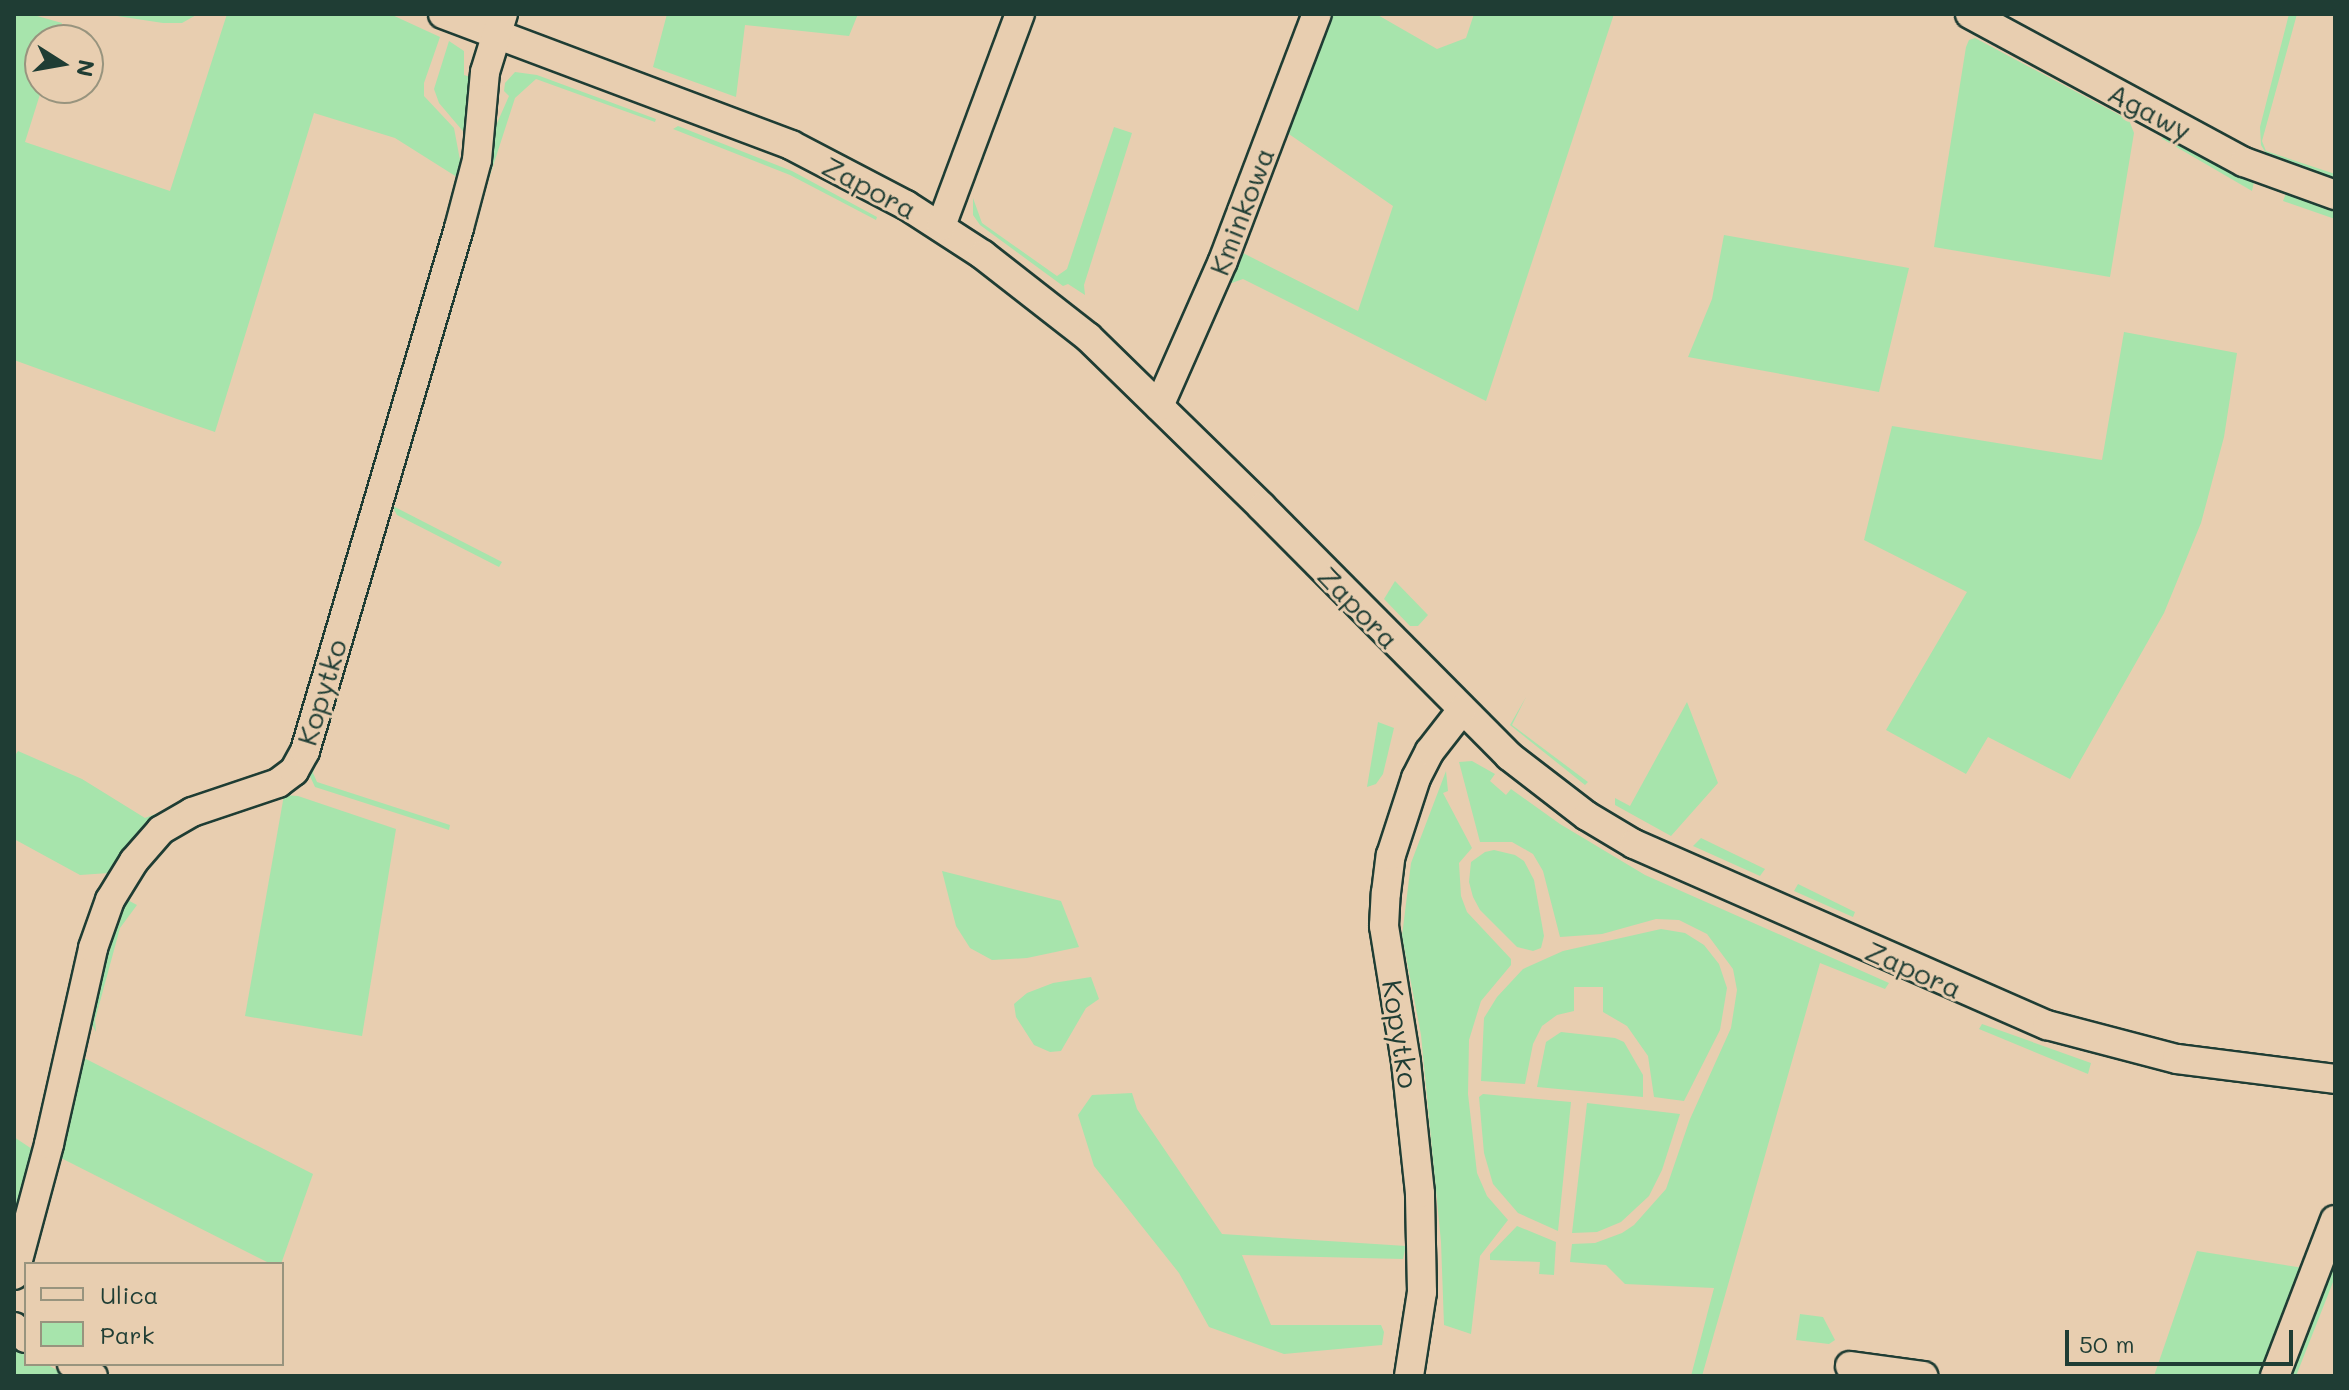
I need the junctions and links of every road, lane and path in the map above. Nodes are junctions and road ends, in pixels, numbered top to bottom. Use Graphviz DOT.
graph roads {
  1 [pos="443,14"];
  2 [pos="1020,14"];
  3 [pos="1317,14"];
  4 [pos="1970,14"];
  5 [pos="499,24"];
  6 [pos="2335,195"];
  7 [pos="941,226"];
  8 [pos="1159,406"];
  9 [pos="1462,710"];
  10 [pos="2335,1079"];
  11 [pos="2335,1220"];
  12 [pos="14,1275"];
  13 [pos="76,1366"];
  14 [pos="1850,1366"];
  15 [pos="93,1376"];
  16 [pos="1409,1376"];
  17 [pos="1923,1376"];
  18 [pos="2275,1376"];
  1 -- 5 [label="street, Zapora"];
  2 -- 7 [label="street"];
  3 -- 8 [label="street, Kminkowa"];
  4 -- 6 [label="street, Agawy"];
  5 -- 7 [label="street, Zapora"];
  5 -- 12 [label="street, Kopytko"];
  7 -- 8 [label="street, Zapora"];
  8 -- 9 [label="street, Zapora"];
  9 -- 10 [label="street, Zapora"];
  9 -- 16 [label="street, Kopytko"];
  11 -- 18 [label="street"];
  13 -- 15 [label="street"];
  14 -- 17 [label="street"];
}
